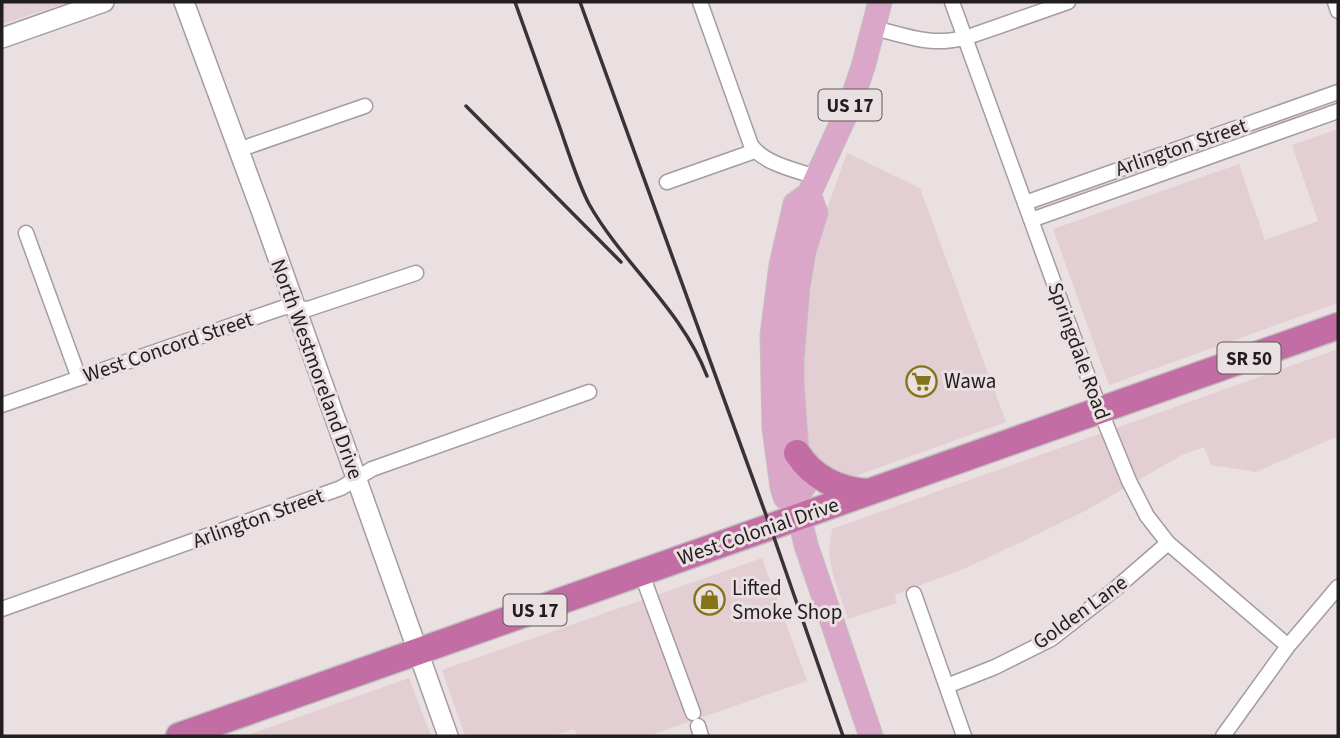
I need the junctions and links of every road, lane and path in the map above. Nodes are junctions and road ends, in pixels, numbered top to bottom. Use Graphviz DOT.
graph roads {
  1 [pos="104,2"];
  2 [pos="184,2"];
  3 [pos="700,2"];
  4 [pos="880,2"];
  5 [pos="952,2"];
  6 [pos="1068,2"];
  7 [pos="1335,2"];
  8 [pos="1338,11"];
  9 [pos="874,28"];
  10 [pos="2,38"];
  11 [pos="965,38"];
  12 [pos="1338,92"];
  13 [pos="365,106"];
  14 [pos="1338,111"];
  15 [pos="238,150"];
  16 [pos="755,151"];
  17 [pos="667,182"];
  18 [pos="813,186"];
  19 [pos="1025,203"];
  20 [pos="1031,220"];
  21 [pos="26,233"];
  22 [pos="416,273"];
  23 [pos="295,308"];
  24 [pos="1338,326"];
  25 [pos="79,377"];
  26 [pos="589,391"];
  27 [pos="2,405"];
  28 [pos="1100,410"];
  29 [pos="797,453"];
  30 [pos="356,479"];
  31 [pos="870,492"];
  32 [pos="797,508"];
  33 [pos="1168,543"];
  34 [pos="642,572"];
  35 [pos="1338,587"];
  36 [pos="914,594"];
  37 [pos="2,609"];
  38 [pos="1287,646"];
  39 [pos="418,652"];
  40 [pos="947,686"];
  41 [pos="697,725"];
  42 [pos="179,736"];
  43 [pos="448,736"];
  44 [pos="872,736"];
  45 [pos="964,736"];
  46 [pos="1223,736"];
  1 -- 10 [label="street"];
  2 -- 15 [label="street, North Westmoreland Drive"];
  3 -- 16 [label="street"];
  4 -- 9 [label="main road, US 17"];
  5 -- 11 [label="street, Springdale Road"];
  6 -- 11 [label="street"];
  7 -- 8 [label="street"];
  9 -- 11 [label="street"];
  9 -- 18 [label="main road, US 17"];
  11 -- 19 [label="street, Springdale Road"];
  12 -- 19 [label="street, Arlington Street"];
  13 -- 15 [label="street"];
  14 -- 20 [label="street, Arlington Street"];
  15 -- 23 [label="street, North Westmoreland Drive"];
  16 -- 17 [label="street"];
  16 -- 18 [label="street"];
  18 -- 29 [label="main road, US 17"];
  18 -- 32 [label="main road, US 17"];
  19 -- 20 [label="street, Springdale Road"];
  20 -- 28 [label="street, Springdale Road"];
  21 -- 25 [label="street"];
  22 -- 23 [label="street, West Concord Street"];
  23 -- 25 [label="street, West Concord Street"];
  23 -- 30 [label="street, North Westmoreland Drive"];
  24 -- 28 [label="highway, West Colonial Drive / SR 50"];
  25 -- 27 [label="street, West Concord Street"];
  26 -- 30 [label="street, Arlington Street"];
  28 -- 31 [label="highway, West Colonial Drive / SR 50"];
  28 -- 33 [label="street, Springdale Road"];
  29 -- 31 [label="highway"];
  29 -- 32 [label="main road, US 17"];
  30 -- 37 [label="street, Arlington Street"];
  30 -- 39 [label="street, North Westmoreland Drive"];
  31 -- 32 [label="highway, West Colonial Drive / SR 50"];
  32 -- 34 [label="highway, West Colonial Drive / US 17"];
  32 -- 44 [label="main road"];
  33 -- 38 [label="street, Springdale Road"];
  33 -- 40 [label="street, Golden Lane"];
  34 -- 39 [label="highway, West Colonial Drive / US 17"];
  34 -- 41 [label="street"];
  35 -- 38 [label="street"];
  36 -- 40 [label="street"];
  38 -- 46 [label="street"];
  39 -- 42 [label="highway, West Colonial Drive / US 17"];
  39 -- 43 [label="street, North Westmoreland Drive"];
  40 -- 45 [label="street"];
}
